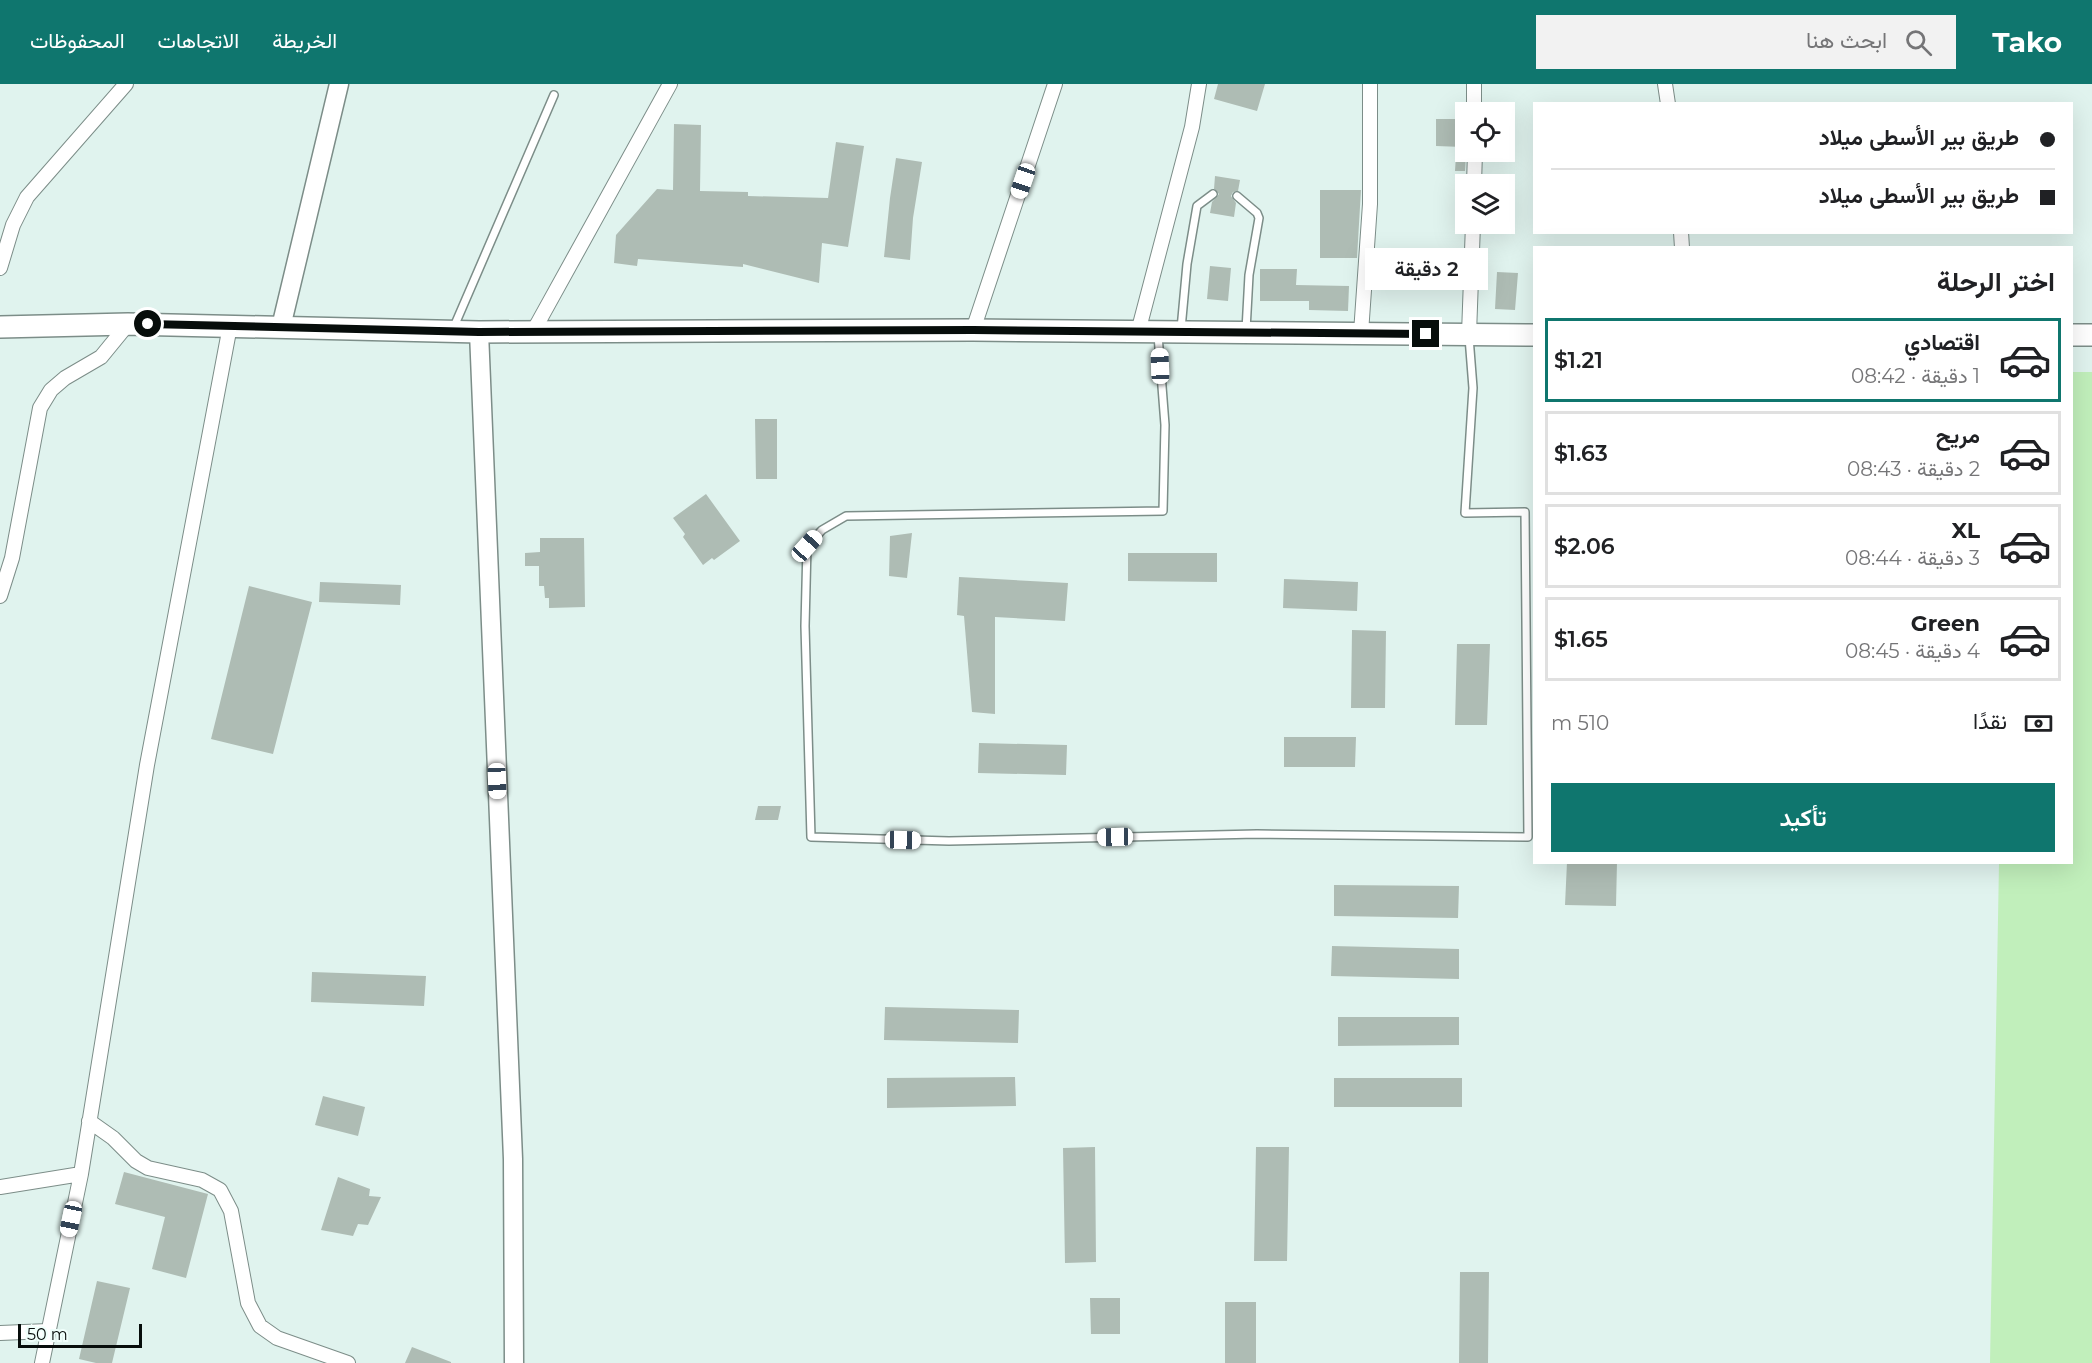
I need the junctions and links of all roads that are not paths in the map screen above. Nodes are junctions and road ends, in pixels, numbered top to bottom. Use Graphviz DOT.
graph roads {
  1 [pos="126,84"];
  2 [pos="339,84"];
  3 [pos="670,84"];
  4 [pos="1055,84"];
  5 [pos="1199,84"];
  6 [pos="1370,84"];
  7 [pos="1474,84"];
  8 [pos="1665,84"];
  9 [pos="554,95"];
  10 [pos="1474,102"];
  11 [pos="1668,102"];
  12 [pos="1213,194"];
  13 [pos="1237,196"];
  14 [pos="1473,234"];
  15 [pos="0,268"];
  16 [pos="128,324"];
  17 [pos="230,326"];
  18 [pos="0,327"];
  19 [pos="281,327"];
  20 [pos="534,330"];
  21 [pos="973,330"];
  22 [pos="452,331"];
  23 [pos="479,332"];
  24 [pos="1148,332"];
  25 [pos="1246,332"];
  26 [pos="1181,333"];
  27 [pos="1361,333"];
  28 [pos="1469,334"];
  29 [pos="1533,334"];
  30 [pos="2073,335"];
  31 [pos="2092,335"];
  32 [pos="0,596"];
  33 [pos="89,1121"];
  34 [pos="81,1174"];
  35 [pos="0,1187"];
  36 [pos="48,1331"];
  37 [pos="0,1333"];
  38 [pos="42,1363"];
  39 [pos="348,1363"];
  40 [pos="514,1363"];
  1 -- 15 [label="street"];
  2 -- 19 [label="street"];
  3 -- 20 [label="street"];
  4 -- 21 [label="street"];
  5 -- 24 [label="street"];
  6 -- 27 [label="street"];
  7 -- 10 [label="street"];
  8 -- 11 [label="street"];
  9 -- 22 [label="lane"];
  12 -- 26 [label="lane"];
  13 -- 25 [label="lane"];
  14 -- 28 [label="street"];
  16 -- 17 [label="main road"];
  16 -- 18 [label="main road"];
  16 -- 32 [label="street"];
  17 -- 19 [label="main road"];
  17 -- 33 [label="street"];
  19 -- 22 [label="main road"];
  20 -- 21 [label="main road"];
  20 -- 23 [label="main road"];
  21 -- 24 [label="main road"];
  22 -- 23 [label="main road"];
  23 -- 40 [label="street"];
  24 -- 26 [label="main road"];
  24 -- 28 [label="lane"];
  25 -- 26 [label="main road"];
  25 -- 27 [label="main road"];
  27 -- 28 [label="main road"];
  28 -- 29 [label="main road"];
  30 -- 31 [label="main road"];
  33 -- 34 [label="street"];
  33 -- 39 [label="street"];
  34 -- 35 [label="street"];
  34 -- 36 [label="street"];
  36 -- 37 [label="street"];
  36 -- 38 [label="street"];
}
